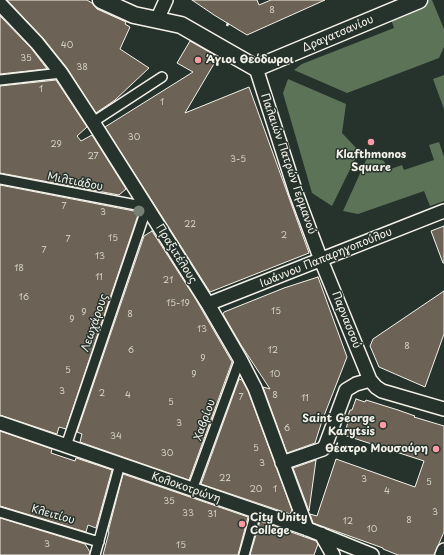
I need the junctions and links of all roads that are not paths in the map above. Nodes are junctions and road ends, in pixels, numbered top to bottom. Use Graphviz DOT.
graph roads {
  1 [pos="100,0"];
  2 [pos="166,0"];
  3 [pos="419,0"];
  4 [pos="0,4"];
  5 [pos="157,20"];
  6 [pos="256,68"];
  7 [pos="61,73"];
  8 [pos="162,77"];
  9 [pos="0,80"];
  10 [pos="93,122"];
  11 [pos="0,179"];
  12 [pos="147,207"];
  13 [pos="444,211"];
  14 [pos="321,260"];
  15 [pos="208,304"];
  16 [pos="240,359"];
  17 [pos="370,380"];
  18 [pos="444,409"];
  19 [pos="0,423"];
  20 [pos="66,446"];
  21 [pos="282,463"];
  22 [pos="120,464"];
  23 [pos="192,490"];
  24 [pos="0,512"];
  25 [pos="256,512"];
  26 [pos="307,529"];
  27 [pos="321,534"];
  28 [pos="99,542"];
  29 [pos="444,550"];
  30 [pos="95,555"];
  31 [pos="244,555"];
  32 [pos="333,555"];
  33 [pos="372,555"];
  34 [pos="442,555"];
  1 -- 5 [label="street"];
  2 -- 5 [label="street"];
  3 -- 6 [label="street, Δραγατσανίου"];
  4 -- 7 [label="street, Πραξιτέλους"];
  5 -- 6 [label="street"];
  6 -- 14 [label="street, Παλαιών Πατρών Γερμανού"];
  7 -- 9 [label="street"];
  7 -- 10 [label="street, Πραξιτέλους"];
  8 -- 10 [label="street"];
  10 -- 12 [label="street, Πραξιτέλους"];
  11 -- 12 [label="street, Μιλτιάδου"];
  12 -- 15 [label="street, Πραξιτέλους"];
  12 -- 20 [label="street, Λεωχάρους"];
  13 -- 14 [label="street, Ιωάννου Παπαρηγοπούλου"];
  14 -- 15 [label="street, Ιωάννου Παπαρηγοπούλου"];
  14 -- 17 [label="street, Παρνασσού"];
  15 -- 16 [label="street, Πραξιτέλους"];
  16 -- 21 [label="street, Πραξιτέλους"];
  16 -- 23 [label="street, Χαβρίου"];
  17 -- 18 [label="street"];
  17 -- 21 [label="street"];
  19 -- 20 [label="street, Κολοκοτρώνη"];
  20 -- 22 [label="street, Κολοκοτρώνη"];
  21 -- 26 [label="street, Πραξιτέλους"];
  22 -- 23 [label="street, Κολοκοτρώνη"];
  22 -- 28 [label="street"];
  23 -- 25 [label="street, Κολοκοτρώνη"];
  24 -- 28 [label="street, Κλειτίου"];
  25 -- 26 [label="street, Κολοκοτρώνη"];
  25 -- 31 [label="street"];
  26 -- 27 [label="street, Κολοκοτρώνη"];
  27 -- 32 [label="street"];
  27 -- 33 [label="street, Κολοκοτρώνη"];
  28 -- 30 [label="street"];
  29 -- 34 [label="street"];
}
